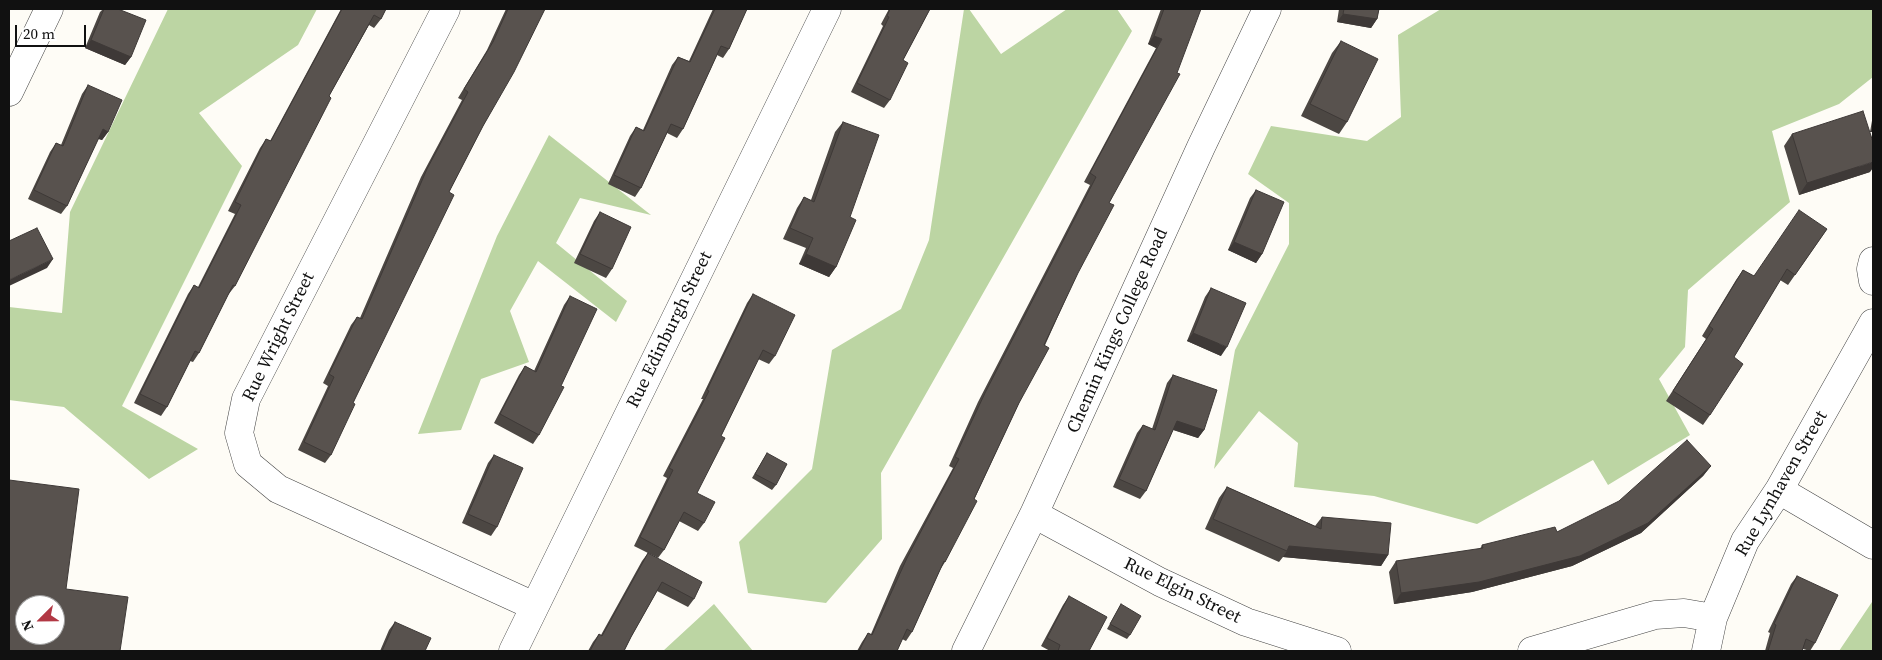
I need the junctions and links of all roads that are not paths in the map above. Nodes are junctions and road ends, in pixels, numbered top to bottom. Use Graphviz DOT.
graph roads {
  1 [pos="49,9"];
  2 [pos="446,9"];
  3 [pos="827,9"];
  4 [pos="1267,9"];
  5 [pos="9,92"];
  6 [pos="1873,261"];
  7 [pos="1873,281"];
  8 [pos="1873,323"];
  9 [pos="1779,490"];
  10 [pos="1034,514"];
  11 [pos="1873,546"];
  12 [pos="534,606"];
  13 [pos="1713,618"];
  14 [pos="513,651"];
  15 [pos="966,651"];
  16 [pos="1337,651"];
  17 [pos="1532,651"];
  18 [pos="1706,651"];
  1 -- 5 [label="street"];
  2 -- 12 [label="street, Rue Wright Street"];
  3 -- 12 [label="street, Rue Edinburgh Street"];
  4 -- 10 [label="street, Chemin Kings College Road"];
  6 -- 7 [label="street"];
  8 -- 9 [label="street, Rue Lynhaven Street"];
  9 -- 11 [label="street"];
  9 -- 13 [label="street, Rue Lynhaven Street"];
  10 -- 15 [label="street, Chemin Kings College Road"];
  10 -- 16 [label="street, Rue Elgin Street"];
  12 -- 14 [label="street, Rue Edinburgh Street"];
  13 -- 17 [label="street"];
  13 -- 18 [label="street, Rue Lynhaven Street"];
}
